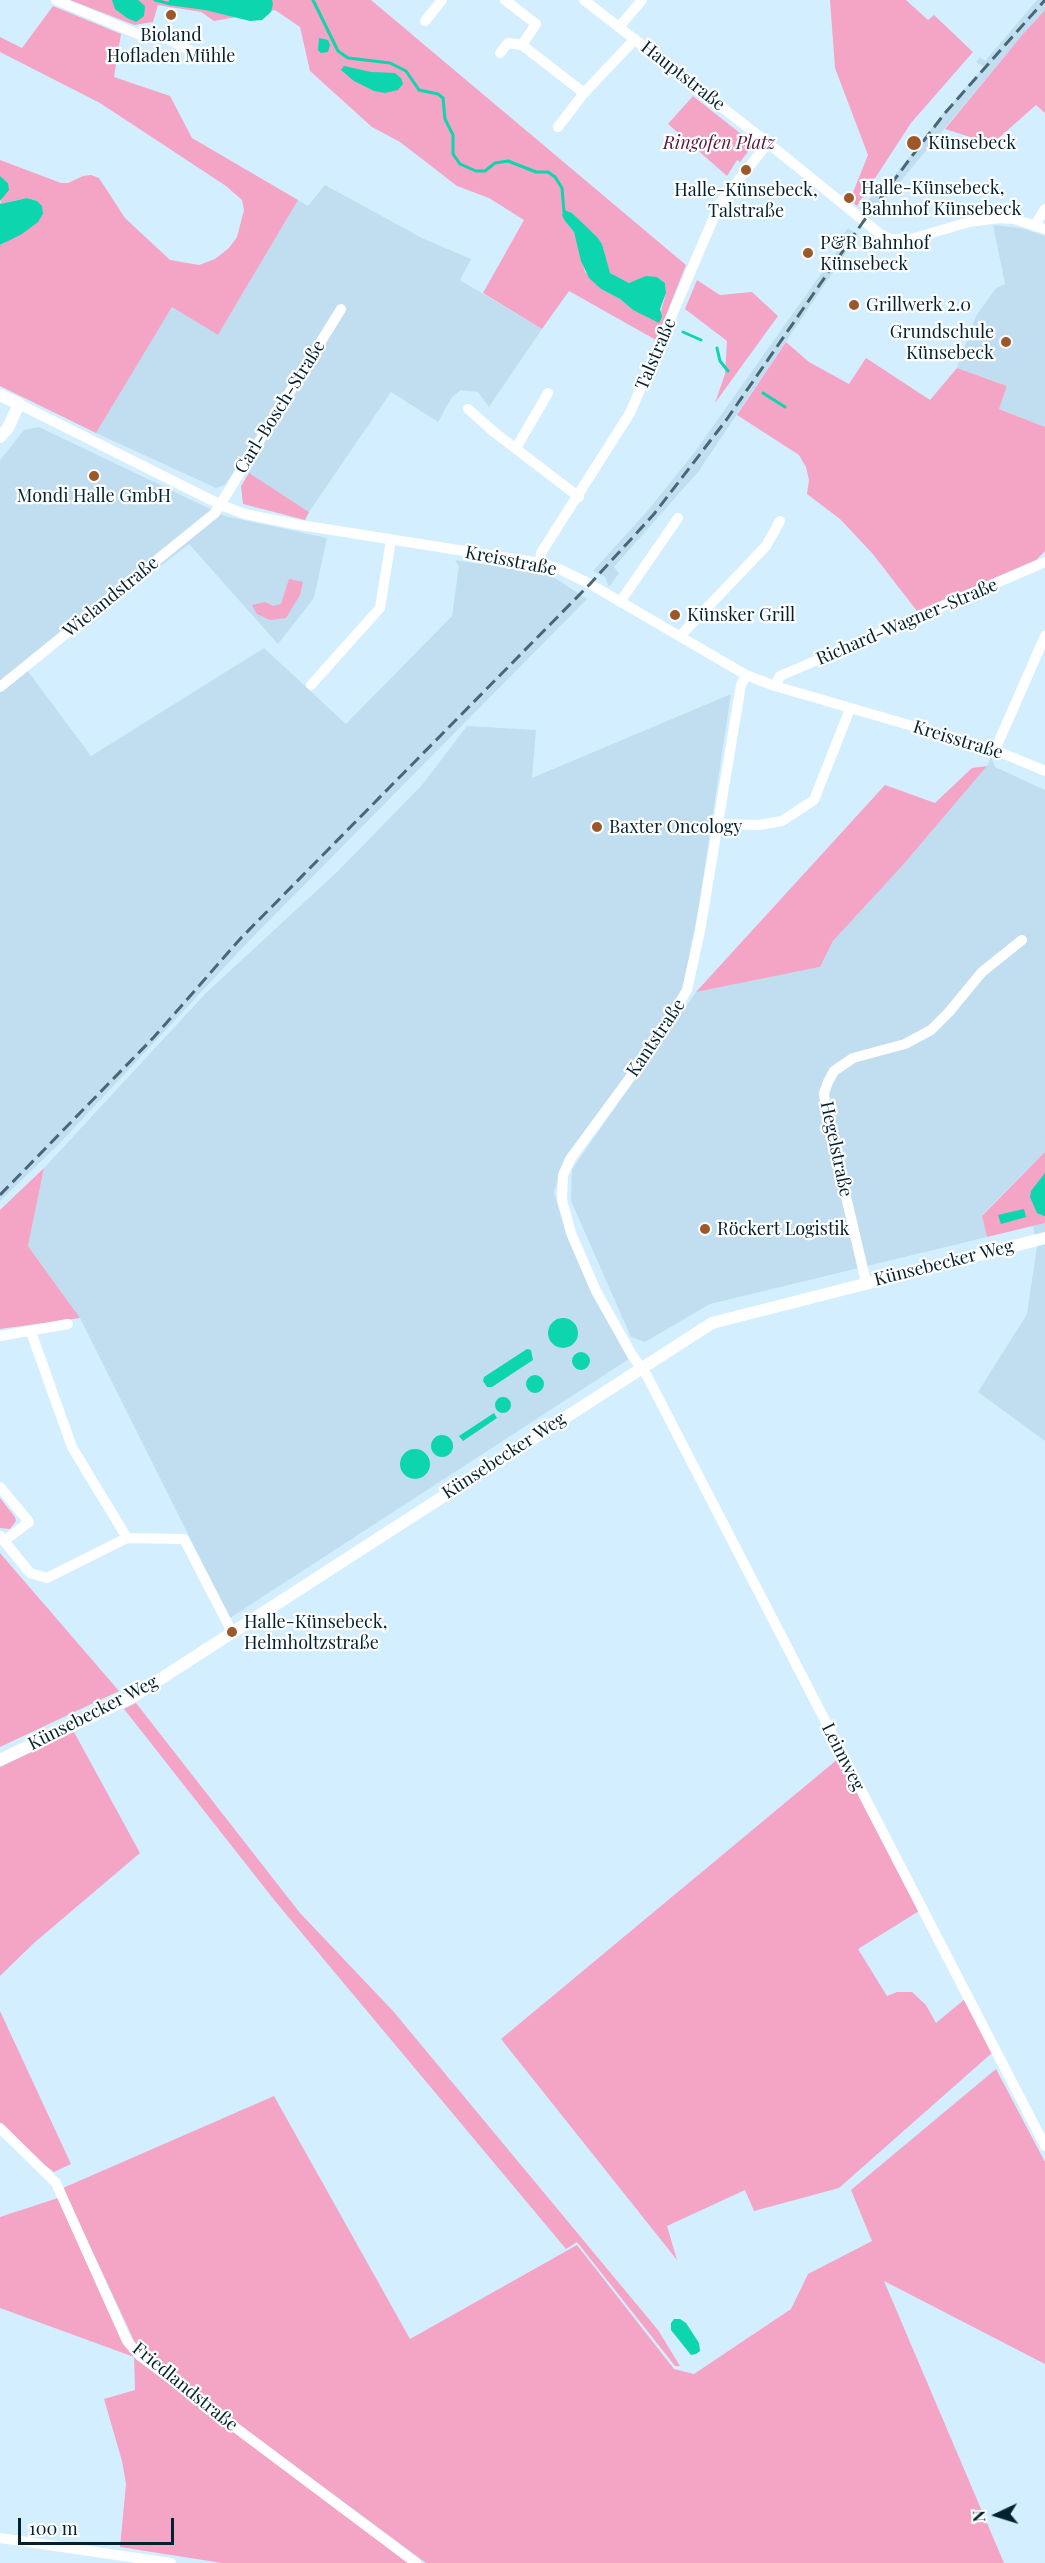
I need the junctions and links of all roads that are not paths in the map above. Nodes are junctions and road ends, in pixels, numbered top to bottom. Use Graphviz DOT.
graph roads {
  1 [pos="56,0"];
  2 [pos="442,0"];
  3 [pos="506,0"];
  4 [pos="584,0"];
  5 [pos="642,0"];
  6 [pos="425,21"];
  7 [pos="619,27"];
  8 [pos="635,39"];
  9 [pos="522,45"];
  10 [pos="500,53"];
  11 [pos="206,59"];
  12 [pos="584,93"];
  13 [pos="558,127"];
  14 [pos="768,143"];
  15 [pos="1045,208"];
  16 [pos="1040,227"];
  17 [pos="341,309"];
  18 [pos="548,393"];
  19 [pos="0,395"];
  20 [pos="19,404"];
  21 [pos="468,409"];
  22 [pos="0,437"];
  23 [pos="516,448"];
  24 [pos="579,497"];
  25 [pos="221,506"];
  26 [pos="678,518"];
  27 [pos="780,521"];
  28 [pos="391,540"];
  29 [pos="1045,562"];
  30 [pos="540,563"];
  31 [pos="620,602"];
  32 [pos="680,636"];
  33 [pos="1045,636"];
  34 [pos="746,675"];
  35 [pos="310,685"];
  36 [pos="0,687"];
  37 [pos="775,687"];
  38 [pos="850,708"];
  39 [pos="995,750"];
  40 [pos="1045,771"];
  41 [pos="719,824"];
  42 [pos="1022,940"];
  43 [pos="1045,1238"];
  44 [pos="866,1282"];
  45 [pos="68,1324"];
  46 [pos="31,1332"];
  47 [pos="0,1336"];
  48 [pos="641,1368"];
  49 [pos="0,1487"];
  50 [pos="2,1538"];
  51 [pos="127,1538"];
  52 [pos="232,1632"];
  53 [pos="0,1760"];
  54 [pos="0,2128"];
  55 [pos="1045,2146"];
  56 [pos="0,2538"];
  57 [pos="171,2563"];
  58 [pos="416,2563"];
  1 -- 11 [label="street"];
  2 -- 6 [label="street"];
  3 -- 9 [label="street"];
  4 -- 7 [label="street, Hauptstraße"];
  5 -- 7 [label="street"];
  7 -- 8 [label="street, Hauptstraße"];
  8 -- 12 [label="street"];
  8 -- 14 [label="street, Hauptstraße"];
  9 -- 10 [label="street"];
  9 -- 12 [label="street"];
  12 -- 13 [label="street"];
  14 -- 16 [label="street, Hauptstraße"];
  14 -- 24 [label="street, Talstraße"];
  15 -- 16 [label="street"];
  17 -- 25 [label="street, Carl-Bosch-Straße"];
  18 -- 23 [label="street"];
  19 -- 20 [label="street, Kreisstraße"];
  20 -- 22 [label="street"];
  20 -- 25 [label="street, Kreisstraße"];
  21 -- 23 [label="street"];
  23 -- 24 [label="street"];
  24 -- 30 [label="street, Talstraße"];
  25 -- 28 [label="street, Kreisstraße"];
  25 -- 36 [label="street, Wielandstraße"];
  26 -- 31 [label="street"];
  27 -- 32 [label="street"];
  28 -- 30 [label="street, Kreisstraße"];
  28 -- 35 [label="street"];
  29 -- 37 [label="street, Richard-Wagner-Straße"];
  30 -- 31 [label="street, Kreisstraße"];
  31 -- 32 [label="street, Kreisstraße"];
  32 -- 34 [label="street, Kreisstraße"];
  33 -- 39 [label="street"];
  34 -- 37 [label="street, Kreisstraße"];
  34 -- 41 [label="street, Kantstraße"];
  37 -- 38 [label="street, Kreisstraße"];
  38 -- 39 [label="street, Kreisstraße"];
  38 -- 41 [label="street"];
  39 -- 40 [label="street, Kreisstraße"];
  41 -- 48 [label="street, Kantstraße"];
  42 -- 44 [label="street, Hegelstraße"];
  43 -- 44 [label="street, Künsebecker Weg"];
  44 -- 48 [label="street, Künsebecker Weg"];
  45 -- 46 [label="street"];
  46 -- 47 [label="street"];
  46 -- 51 [label="street"];
  48 -- 52 [label="street, Künsebecker Weg"];
  48 -- 55 [label="street, Leimweg"];
  49 -- 50 [label="street"];
  50 -- 51 [label="street"];
  51 -- 52 [label="street"];
  52 -- 53 [label="street, Künsebecker Weg"];
  54 -- 58 [label="street, Friedlandstraße"];
  56 -- 57 [label="street"];
}
